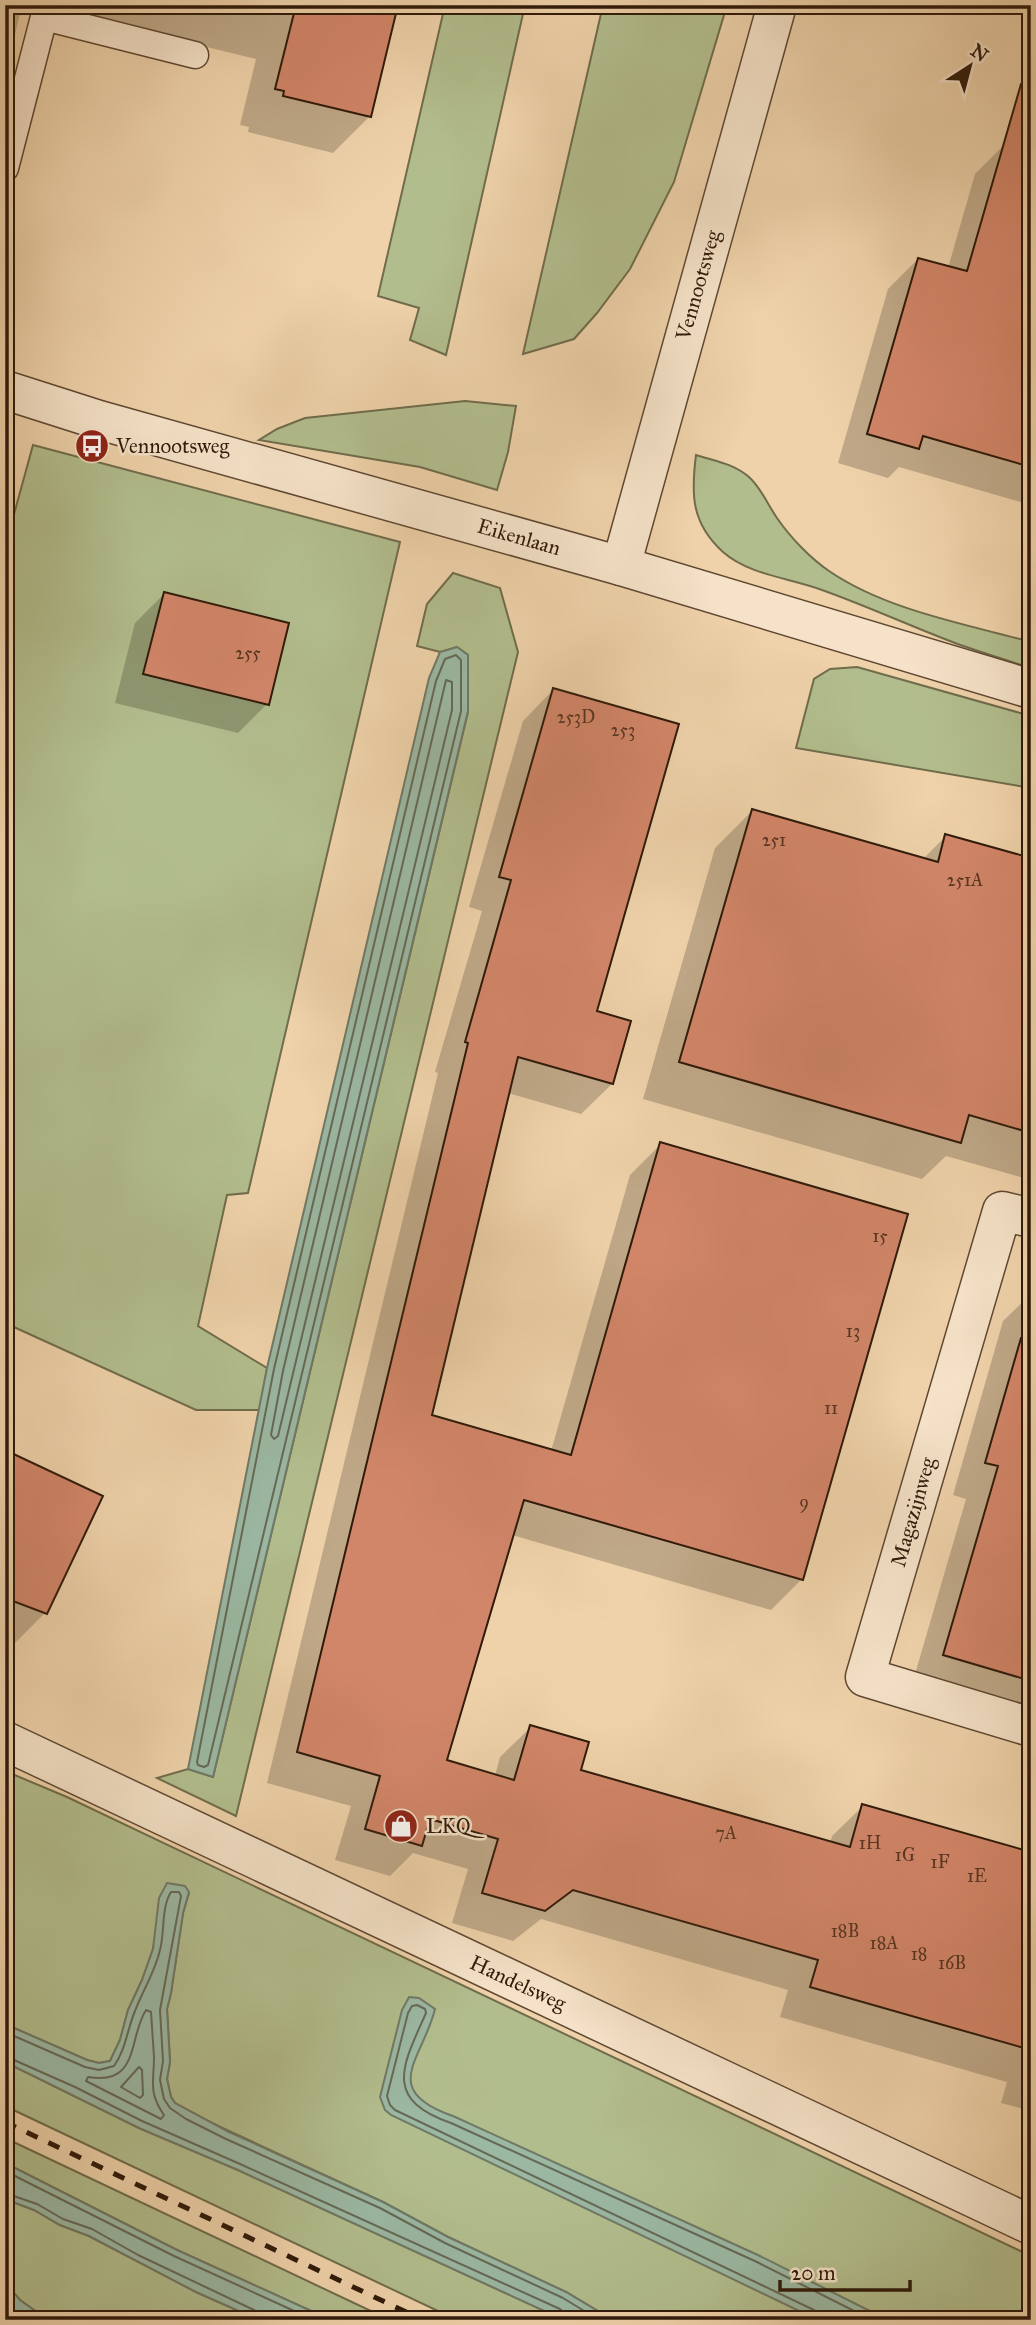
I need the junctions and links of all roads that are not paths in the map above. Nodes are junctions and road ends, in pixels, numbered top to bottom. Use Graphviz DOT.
graph roads {
  1 [pos="777,5"];
  2 [pos="45,11"];
  3 [pos="195,55"];
  4 [pos="5,168"];
  5 [pos="5,390"];
  6 [pos="621,566"];
  7 [pos="1031,688"];
  8 [pos="1031,1218"];
  9 [pos="1031,1727"];
  10 [pos="5,1741"];
  11 [pos="1031,2225"];
  1 -- 6 [label="street, Vennootsweg"];
  2 -- 3 [label="lane"];
  2 -- 4 [label="lane"];
  5 -- 6 [label="street, Eikenlaan"];
  6 -- 7 [label="street, Eikenlaan"];
  8 -- 9 [label="street, Magazijnweg"];
  10 -- 11 [label="street, Handelsweg"];
}
